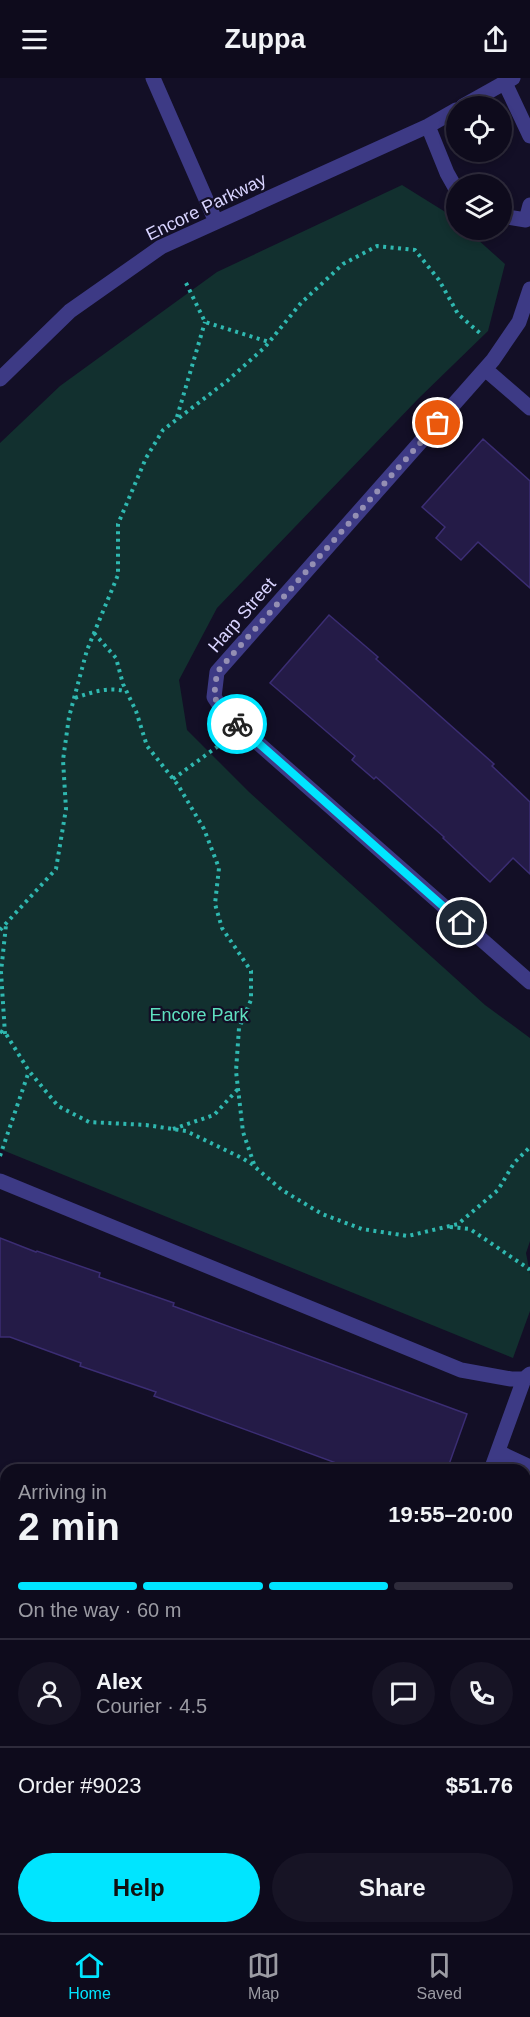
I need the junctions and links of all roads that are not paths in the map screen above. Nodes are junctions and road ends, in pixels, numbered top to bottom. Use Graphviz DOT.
graph roads {
  1 [pos="153,78"];
  2 [pos="509,81"];
  3 [pos="481,96"];
  4 [pos="446,116"];
  5 [pos="428,126"];
  6 [pos="530,136"];
  7 [pos="448,174"];
  8 [pos="512,218"];
  9 [pos="529,220"];
  10 [pos="216,222"];
  11 [pos="530,289"];
  12 [pos="485,369"];
  13 [pos="0,379"];
  14 [pos="530,408"];
  15 [pos="530,982"];
  16 [pos="0,1181"];
  17 [pos="527,1376"];
  18 [pos="498,1452"];
  19 [pos="493,1464"];
  20 [pos="524,1464"];
  1 -- 10 [label="street"];
  2 -- 3 [label="street"];
  2 -- 6 [label="street"];
  4 -- 5 [label="street, Encore Parkway"];
  5 -- 7 [label="street"];
  5 -- 10 [label="street, Encore Parkway"];
  8 -- 9 [label="street"];
  10 -- 13 [label="street, Encore Parkway"];
  11 -- 12 [label="street, Harp Street"];
  12 -- 14 [label="street"];
  12 -- 15 [label="street, Harp Street"];
  16 -- 17 [label="street"];
  17 -- 18 [label="street"];
  18 -- 19 [label="street"];
  18 -- 20 [label="street"];
}
